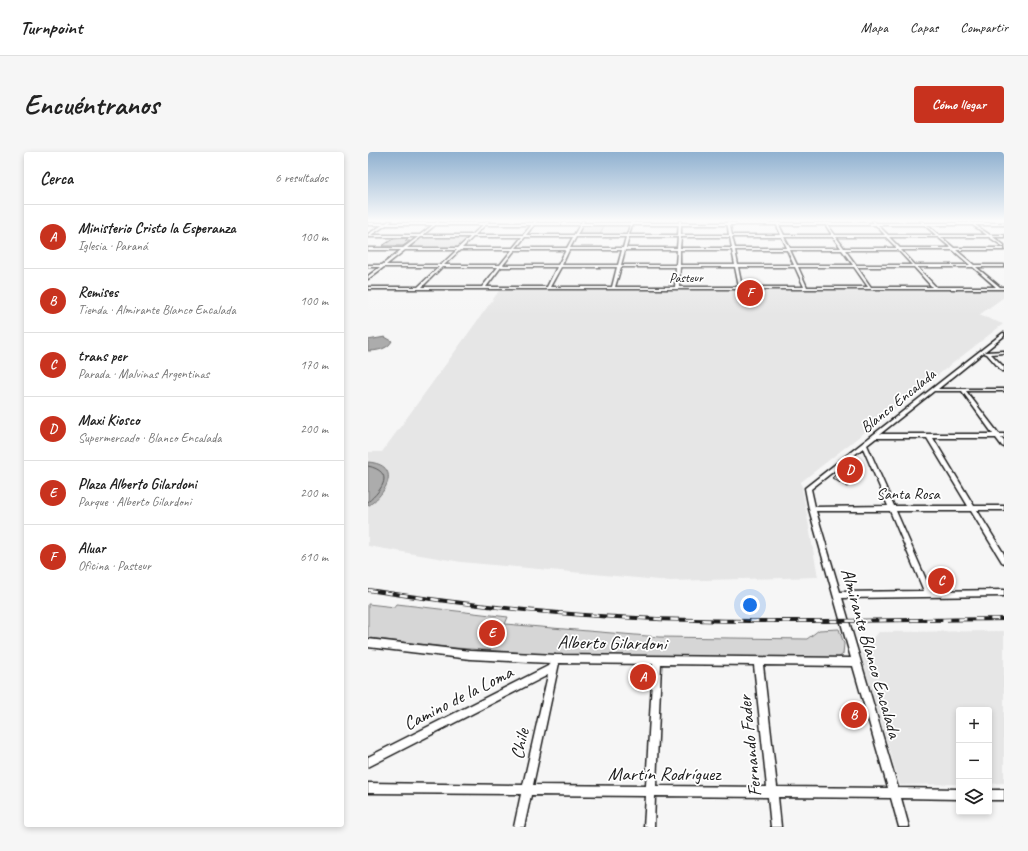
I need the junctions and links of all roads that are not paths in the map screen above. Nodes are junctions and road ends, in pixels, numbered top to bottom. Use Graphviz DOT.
graph roads {
  1 [pos="400,252"];
  2 [pos="456,252"];
  3 [pos="511,252"];
  4 [pos="566,252"];
  5 [pos="623,252"];
  6 [pos="679,252"];
  7 [pos="735,252"];
  8 [pos="790,252"];
  9 [pos="846,252"];
  10 [pos="902,252"];
  11 [pos="958,252"];
  12 [pos="368,266"];
  13 [pos="383,266"];
  14 [pos="442,266"];
  15 [pos="500,266"];
  16 [pos="560,266"];
  17 [pos="619,266"];
  18 [pos="678,266"];
  19 [pos="737,266"];
  20 [pos="796,266"];
  21 [pos="855,266"];
  22 [pos="915,266"];
  23 [pos="974,266"];
  24 [pos="1004,266"];
  25 [pos="368,278"];
  26 [pos="368,288"];
  27 [pos="419,288"];
  28 [pos="483,288"];
  29 [pos="548,288"];
  30 [pos="613,288"];
  31 [pos="677,288"];
  32 [pos="741,288"];
  33 [pos="806,288"];
  34 [pos="870,288"];
  35 [pos="935,288"];
  36 [pos="999,288"];
  37 [pos="1004,288"];
  38 [pos="1004,334"];
  39 [pos="1004,352"];
  40 [pos="980,353"];
  41 [pos="988,353"];
  42 [pos="1004,370"];
  43 [pos="932,390"];
  44 [pos="963,390"];
  45 [pos="1004,390"];
  46 [pos="875,436"];
  47 [pos="929,436"];
  48 [pos="997,436"];
  49 [pos="1004,436"];
  50 [pos="864,445"];
  51 [pos="1004,445"];
  52 [pos="808,488"];
  53 [pos="812,508"];
  54 [pos="891,508"];
  55 [pos="972,508"];
  56 [pos="1004,508"];
  57 [pos="1004,560"];
  58 [pos="1004,593"];
  59 [pos="929,594"];
  60 [pos="837,595"];
  61 [pos="368,643"];
  62 [pos="658,660"];
  63 [pos="758,661"];
  64 [pos="856,662"];
  65 [pos="555,663"];
  66 [pos="368,762"];
  67 [pos="368,788"];
  68 [pos="528,790"];
  69 [pos="650,791"];
  70 [pos="772,791"];
  71 [pos="894,794"];
  72 [pos="956,794"];
  73 [pos="992,795"];
  74 [pos="1004,795"];
  75 [pos="520,827"];
  76 [pos="649,827"];
  77 [pos="776,827"];
  78 [pos="904,827"];
  1 -- 13 [label="street"];
  2 -- 14 [label="street"];
  3 -- 15 [label="street"];
  4 -- 16 [label="street"];
  5 -- 17 [label="street"];
  6 -- 18 [label="street"];
  7 -- 19 [label="street"];
  8 -- 20 [label="street"];
  9 -- 21 [label="street"];
  10 -- 22 [label="street"];
  11 -- 23 [label="street"];
  12 -- 13 [label="street"];
  13 -- 14 [label="street"];
  13 -- 25 [label="street"];
  14 -- 15 [label="street"];
  14 -- 27 [label="street"];
  15 -- 16 [label="street"];
  15 -- 28 [label="street"];
  16 -- 17 [label="street"];
  16 -- 29 [label="street"];
  17 -- 18 [label="street"];
  17 -- 30 [label="street"];
  18 -- 19 [label="street"];
  18 -- 31 [label="street"];
  19 -- 20 [label="street"];
  19 -- 32 [label="street"];
  20 -- 21 [label="street"];
  20 -- 33 [label="street"];
  21 -- 22 [label="street"];
  21 -- 34 [label="street"];
  22 -- 23 [label="street"];
  22 -- 35 [label="street"];
  23 -- 24 [label="street"];
  23 -- 36 [label="street"];
  26 -- 27 [label="street, Pasteur"];
  27 -- 28 [label="street, Pasteur"];
  28 -- 29 [label="street, Pasteur"];
  29 -- 30 [label="street, Pasteur"];
  30 -- 31 [label="street, Pasteur"];
  31 -- 32 [label="street, Pasteur"];
  32 -- 33 [label="street, Pasteur"];
  33 -- 34 [label="street, Pasteur"];
  34 -- 35 [label="street, Pasteur"];
  35 -- 36 [label="street, Pasteur"];
  36 -- 37 [label="street, Pasteur"];
  38 -- 40 [label="street, Blanco Encalada"];
  39 -- 41 [label="street"];
  40 -- 41 [label="street"];
  40 -- 43 [label="street, Blanco Encalada"];
  41 -- 42 [label="street"];
  43 -- 44 [label="street"];
  43 -- 46 [label="street, Blanco Encalada"];
  44 -- 45 [label="street"];
  44 -- 48 [label="street"];
  46 -- 47 [label="street"];
  46 -- 50 [label="street, Blanco Encalada"];
  47 -- 48 [label="street"];
  47 -- 55 [label="street"];
  48 -- 49 [label="street"];
  48 -- 51 [label="street"];
  50 -- 52 [label="street, Blanco Encalada"];
  50 -- 54 [label="street"];
  52 -- 53 [label="street, Almirante Blanco Encalada"];
  53 -- 54 [label="street, Santa Rosa"];
  53 -- 60 [label="street, Almirante Blanco Encalada"];
  54 -- 55 [label="street, Santa Rosa"];
  54 -- 59 [label="street"];
  55 -- 56 [label="street, Santa Rosa"];
  55 -- 57 [label="street"];
  58 -- 59 [label="street"];
  59 -- 60 [label="street"];
  60 -- 64 [label="street, Almirante Blanco Encalada"];
  61 -- 65 [label="street, Alberto Gilardoni"];
  62 -- 63 [label="street, Alberto Gilardoni"];
  62 -- 65 [label="street, Alberto Gilardoni"];
  62 -- 69 [label="street"];
  63 -- 64 [label="street, Alberto Gilardoni"];
  63 -- 70 [label="street, Fernando Fader"];
  64 -- 71 [label="street, Almirante Blanco Encalada"];
  65 -- 66 [label="street, Camino de la Loma"];
  65 -- 68 [label="street, Chile"];
  67 -- 68 [label="street, Martín Rodríguez"];
  68 -- 69 [label="street, Martín Rodríguez"];
  68 -- 75 [label="street, Chile"];
  69 -- 70 [label="street, Martín Rodríguez"];
  69 -- 76 [label="street"];
  70 -- 71 [label="street, Martín Rodríguez"];
  70 -- 77 [label="street, Fernando Fader"];
  71 -- 72 [label="street, Martín Rodríguez"];
  71 -- 78 [label="street, Almirante Blanco Encalada"];
  73 -- 74 [label="street"];
}
